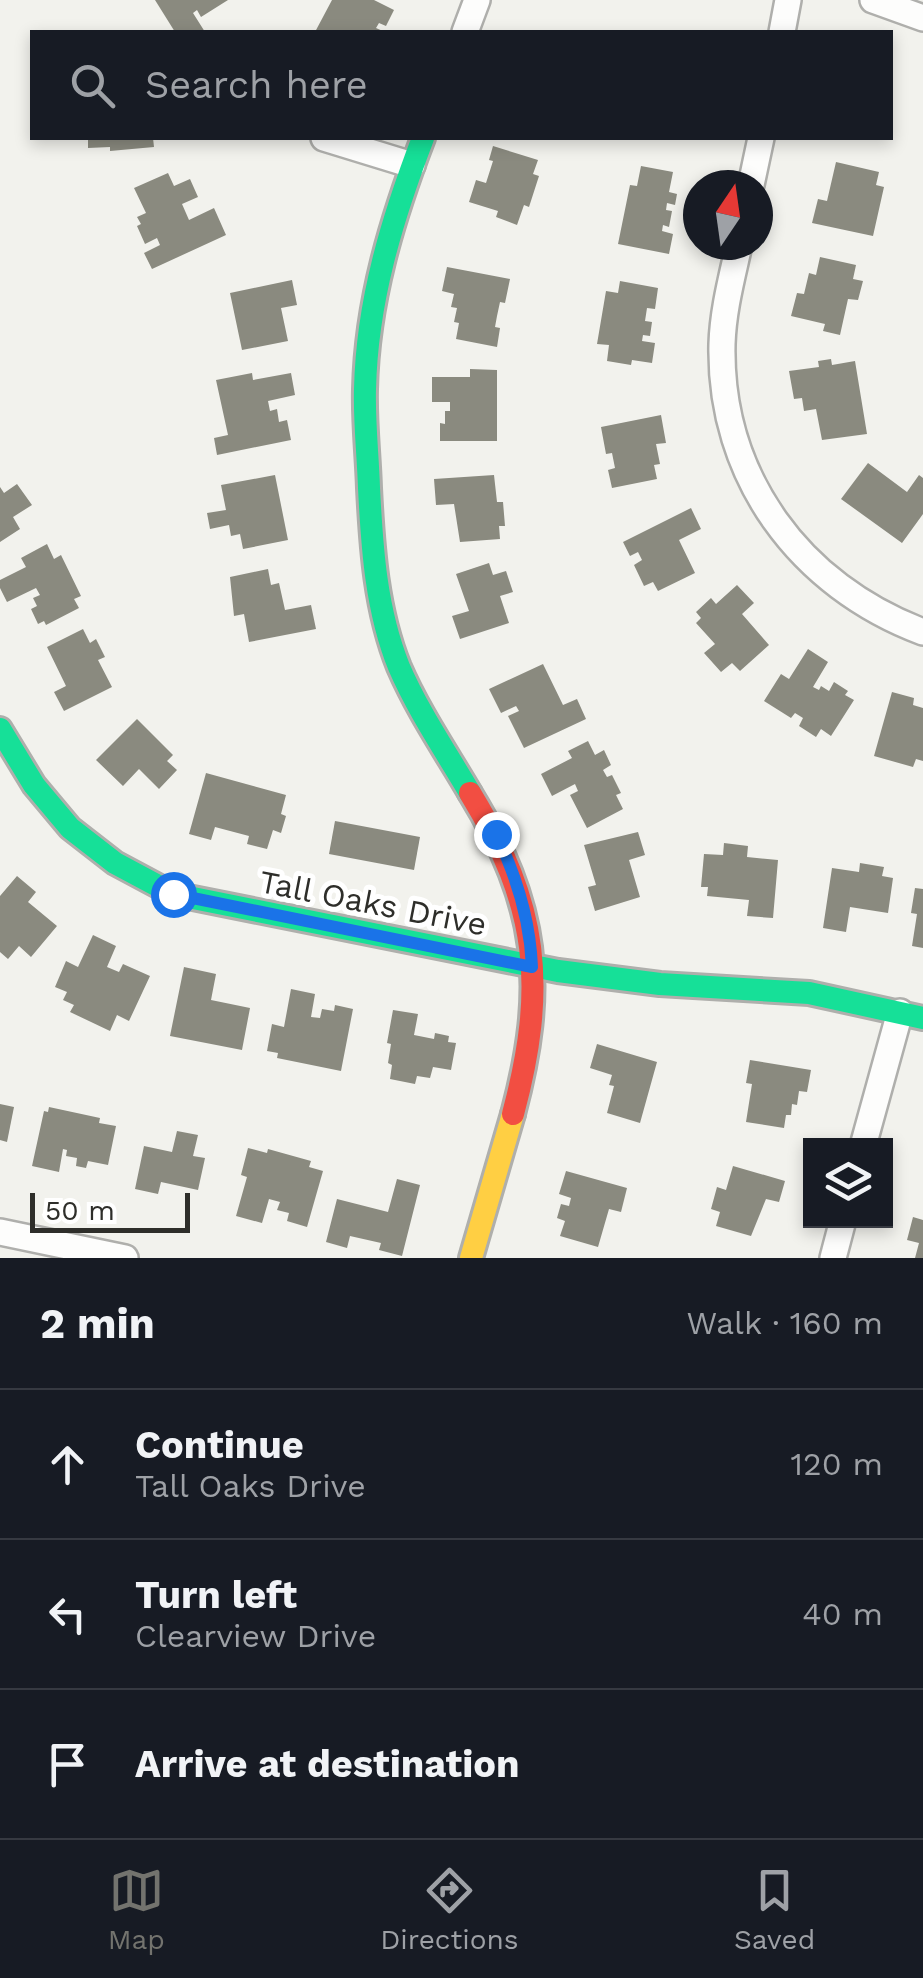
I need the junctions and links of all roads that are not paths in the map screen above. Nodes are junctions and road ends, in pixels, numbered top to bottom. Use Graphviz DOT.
graph roads {
  1 [pos="477,0"];
  2 [pos="788,0"];
  3 [pos="873,0"];
  4 [pos="923,18"];
  5 [pos="466,30"];
  6 [pos="782,30"];
  7 [pos="330,140"];
  8 [pos="422,140"];
  9 [pos="761,140"];
  10 [pos="412,166"];
  11 [pos="754,170"];
  12 [pos="735,260"];
  13 [pos="923,632"];
  14 [pos="0,729"];
  15 [pos="532,967"];
  16 [pos="911,1015"];
  17 [pos="867,1138"];
  18 [pos="841,1228"];
  19 [pos="0,1232"];
  20 [pos="125,1258"];
  21 [pos="471,1258"];
  22 [pos="833,1258"];
  1 -- 5 [label="street"];
  2 -- 6 [label="street"];
  3 -- 4 [label="street"];
  7 -- 10 [label="street"];
  8 -- 10 [label="street"];
  9 -- 11 [label="street"];
  10 -- 15 [label="street"];
  12 -- 13 [label="street"];
  14 -- 15 [label="street, Tall Oaks Drive"];
  15 -- 16 [label="street, Tall Oaks Drive"];
  15 -- 21 [label="street"];
  16 -- 17 [label="street"];
  18 -- 22 [label="street"];
  19 -- 20 [label="street"];
}
